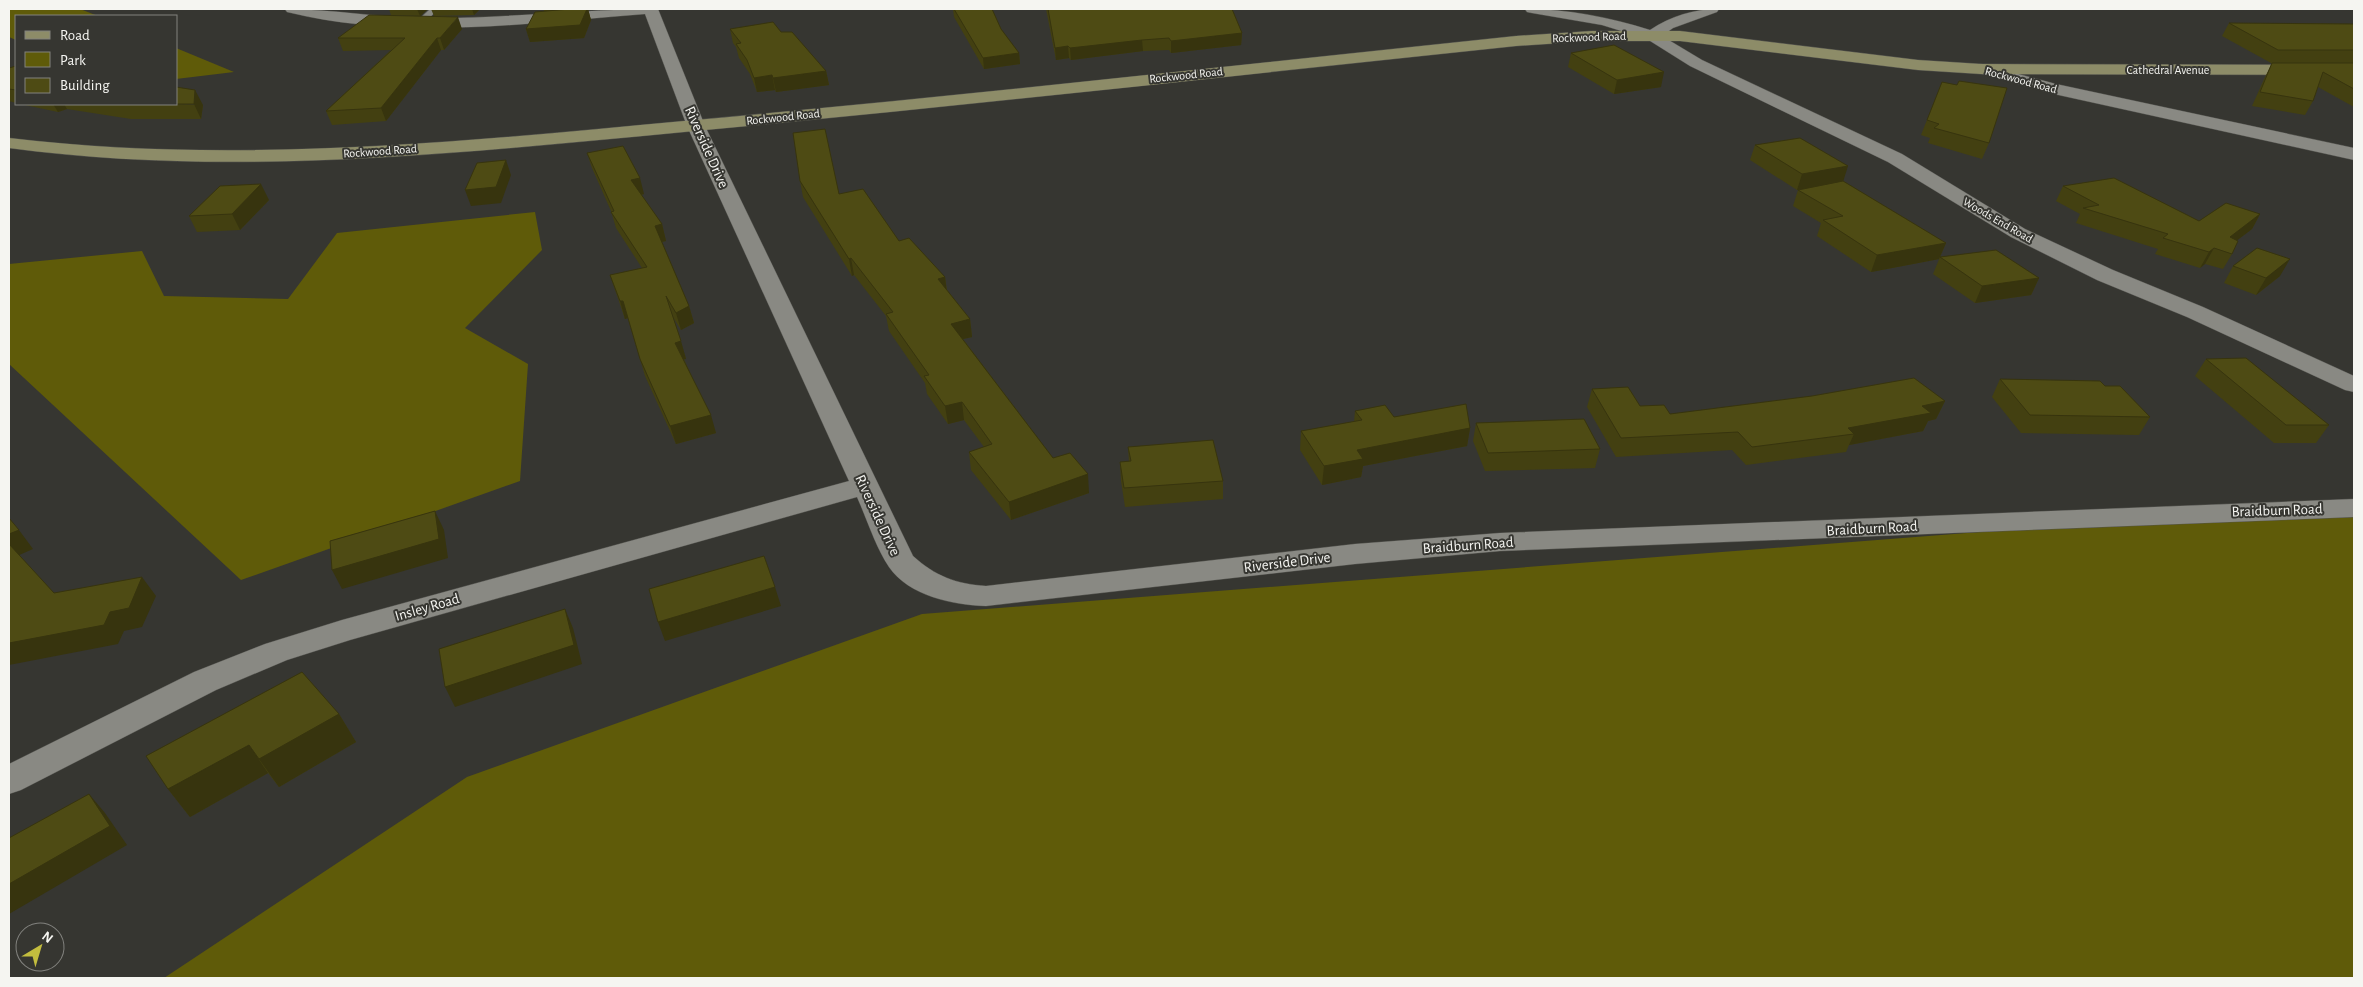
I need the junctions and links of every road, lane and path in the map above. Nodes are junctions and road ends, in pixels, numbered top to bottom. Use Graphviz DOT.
graph roads {
  1 [pos="292,9"];
  2 [pos="434,9"];
  3 [pos="651,9"];
  4 [pos="1532,9"];
  5 [pos="1712,9"];
  6 [pos="421,22"];
  7 [pos="1652,36"];
  8 [pos="1981,69"];
  9 [pos="2354,70"];
  10 [pos="696,126"];
  11 [pos="9,143"];
  12 [pos="2354,154"];
  13 [pos="2354,385"];
  14 [pos="864,486"];
  15 [pos="2354,508"];
  16 [pos="1391,551"];
  17 [pos="9,780"];
  1 -- 6 [label="street"];
  2 -- 6 [label="lane"];
  3 -- 6 [label="street"];
  3 -- 10 [label="street, Riverside Drive"];
  4 -- 7 [label="street, Woods End Road"];
  5 -- 7 [label="street"];
  7 -- 8 [label="street, Rockwood Road"];
  7 -- 10 [label="street, Rockwood Road"];
  7 -- 13 [label="street, Woods End Road"];
  8 -- 9 [label="street, Cathedral Avenue"];
  8 -- 12 [label="street, Rockwood Road"];
  10 -- 11 [label="street, Rockwood Road"];
  10 -- 14 [label="street, Riverside Drive"];
  14 -- 16 [label="street, Riverside Drive"];
  14 -- 17 [label="street, Insley Road"];
  15 -- 16 [label="street, Braidburn Road"];
}
